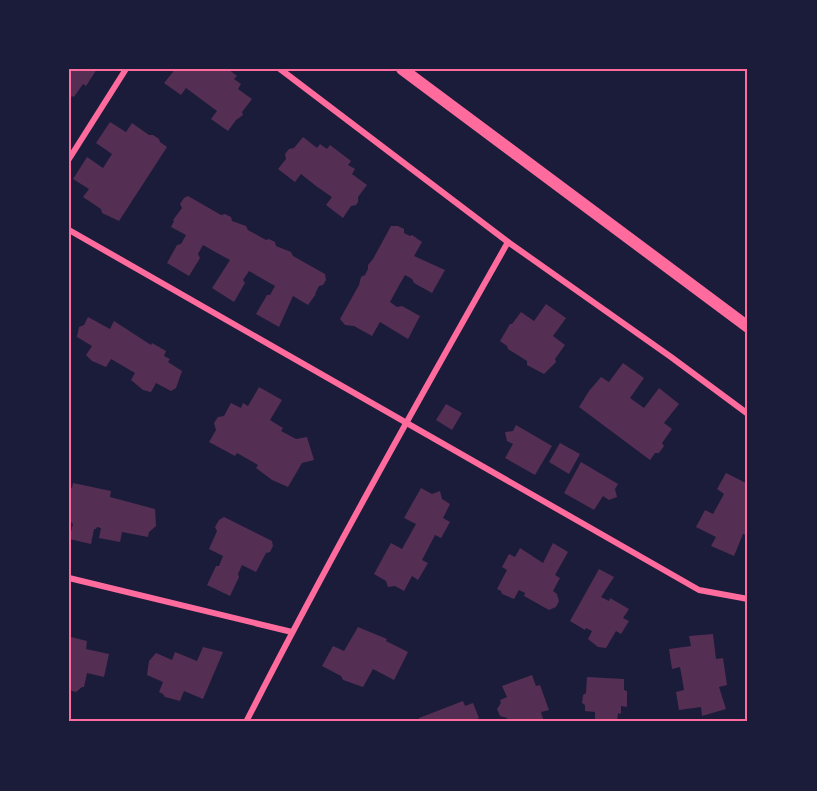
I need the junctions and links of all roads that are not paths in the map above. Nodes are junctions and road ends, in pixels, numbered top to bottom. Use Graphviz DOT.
graph roads {
  1 [pos="126,69"];
  2 [pos="280,69"];
  3 [pos="402,69"];
  4 [pos="69,159"];
  5 [pos="69,230"];
  6 [pos="508,242"];
  7 [pos="748,327"];
  8 [pos="748,414"];
  9 [pos="406,422"];
  10 [pos="69,578"];
  11 [pos="748,599"];
  12 [pos="292,632"];
  13 [pos="246,722"];
  1 -- 4 [label="street"];
  2 -- 6 [label="street"];
  3 -- 7 [label="main road"];
  5 -- 9 [label="street"];
  6 -- 8 [label="street"];
  6 -- 9 [label="street"];
  9 -- 11 [label="street"];
  9 -- 12 [label="street"];
  10 -- 12 [label="street"];
  12 -- 13 [label="street"];
}
